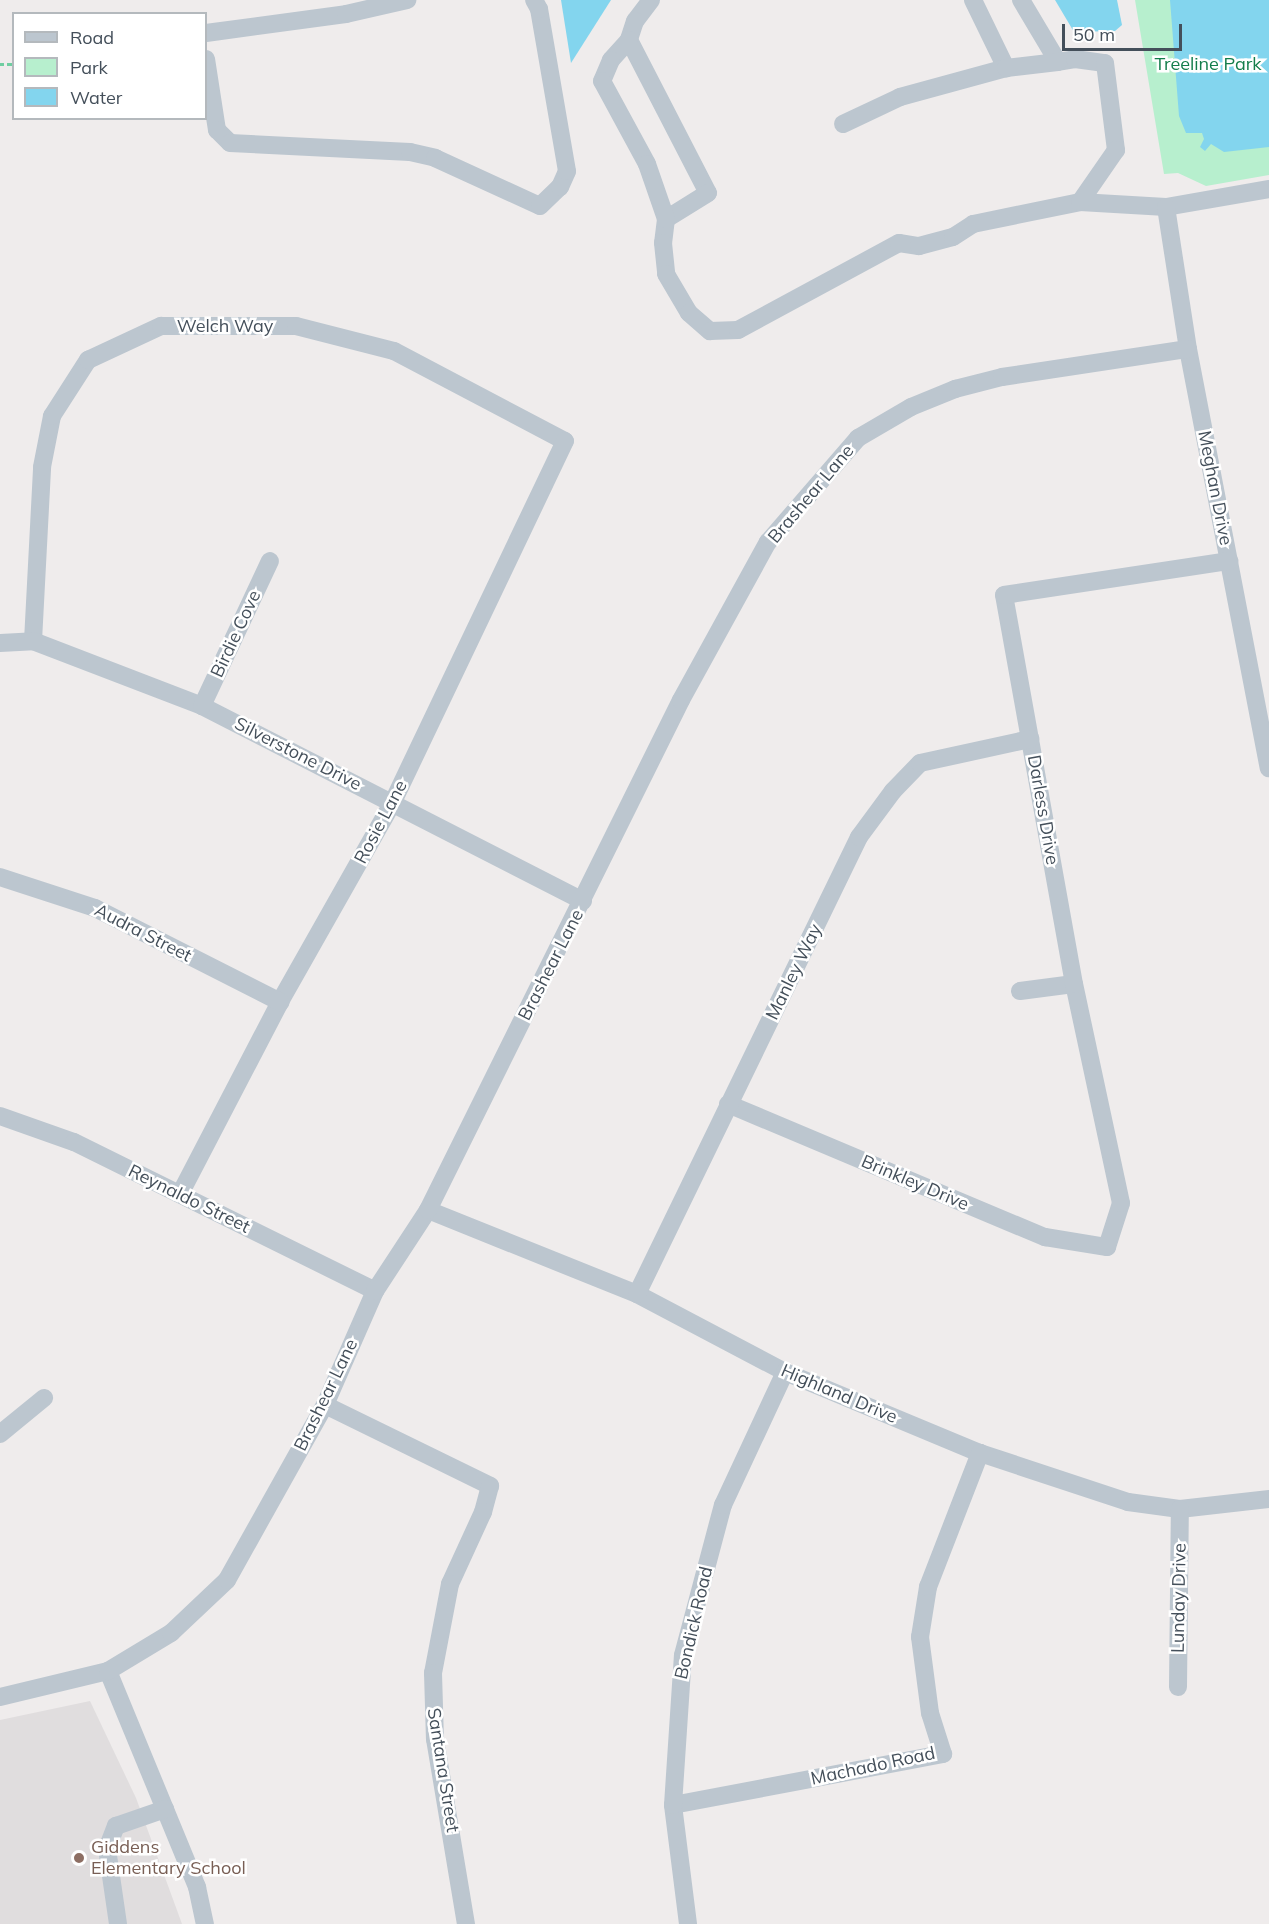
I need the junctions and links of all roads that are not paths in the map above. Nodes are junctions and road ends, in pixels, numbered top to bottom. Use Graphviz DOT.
graph roads {
  1 [pos="407,0"];
  2 [pos="534,0"];
  3 [pos="651,0"];
  4 [pos="973,0"];
  5 [pos="1021,0"];
  6 [pos="345,7"];
  7 [pos="207,33"];
  8 [pos="629,40"];
  9 [pos="1058,62"];
  10 [pos="207,65"];
  11 [pos="1006,68"];
  12 [pos="843,123"];
  13 [pos="1269,189"];
  14 [pos="1080,202"];
  15 [pos="1166,207"];
  16 [pos="666,219"];
  17 [pos="1188,349"];
  18 [pos="565,441"];
  19 [pos="270,561"];
  20 [pos="1229,561"];
  21 [pos="33,641"];
  22 [pos="0,643"];
  23 [pos="202,706"];
  24 [pos="1266,736"];
  25 [pos="1030,740"];
  26 [pos="1269,768"];
  27 [pos="393,802"];
  28 [pos="0,877"];
  29 [pos="583,901"];
  30 [pos="1074,984"];
  31 [pos="1020,991"];
  32 [pos="280,1002"];
  33 [pos="728,1104"];
  34 [pos="0,1116"];
  35 [pos="180,1194"];
  36 [pos="428,1210"];
  37 [pos="1107,1247"];
  38 [pos="375,1291"];
  39 [pos="637,1294"];
  40 [pos="785,1372"];
  41 [pos="44,1398"];
  42 [pos="325,1405"];
  43 [pos="0,1434"];
  44 [pos="980,1453"];
  45 [pos="1269,1499"];
  46 [pos="1180,1509"];
  47 [pos="108,1671"];
  48 [pos="1178,1688"];
  49 [pos="0,1697"];
  50 [pos="673,1805"];
  51 [pos="165,1809"];
  52 [pos="118,1924"];
  53 [pos="205,1924"];
  54 [pos="466,1924"];
  55 [pos="688,1924"];
  1 -- 6 [label="street"];
  2 -- 10 [label="street"];
  3 -- 8 [label="street"];
  4 -- 11 [label="street"];
  5 -- 9 [label="street"];
  6 -- 7 [label="street"];
  8 -- 16 [label="street"];
  8 -- 16 [label="street"];
  9 -- 11 [label="street"];
  9 -- 14 [label="street"];
  11 -- 12 [label="street"];
  13 -- 15 [label="street"];
  14 -- 15 [label="street"];
  14 -- 16 [label="street"];
  15 -- 17 [label="street, Meghan Drive"];
  17 -- 20 [label="street, Meghan Drive"];
  17 -- 29 [label="street, Brashear Lane"];
  18 -- 21 [label="street, Welch Way"];
  18 -- 27 [label="street, Rosie Lane"];
  19 -- 23 [label="street, Birdie Cove"];
  20 -- 24 [label="street, Meghan Drive"];
  20 -- 25 [label="street, Darless Drive"];
  21 -- 22 [label="street, Silverstone Drive"];
  21 -- 23 [label="street, Silverstone Drive"];
  23 -- 27 [label="street, Silverstone Drive"];
  24 -- 26 [label="street, Meghan Drive"];
  25 -- 30 [label="street, Darless Drive"];
  25 -- 33 [label="street, Manley Way"];
  27 -- 29 [label="street, Silverstone Drive"];
  27 -- 32 [label="street, Rosie Lane"];
  28 -- 32 [label="street, Audra Street"];
  29 -- 36 [label="street, Brashear Lane"];
  30 -- 31 [label="street"];
  30 -- 37 [label="street, Darless Drive"];
  32 -- 35 [label="street, Rosie Lane"];
  33 -- 37 [label="street, Brinkley Drive"];
  33 -- 39 [label="street, Manley Way"];
  34 -- 35 [label="street, Reynaldo Street"];
  35 -- 38 [label="street, Reynaldo Street"];
  36 -- 38 [label="street, Brashear Lane"];
  36 -- 39 [label="street, Highland Drive"];
  38 -- 42 [label="street, Brashear Lane"];
  39 -- 40 [label="street, Highland Drive"];
  40 -- 44 [label="street, Highland Drive"];
  40 -- 50 [label="street, Bondick Road"];
  41 -- 43 [label="street"];
  42 -- 47 [label="street, Brashear Lane"];
  42 -- 54 [label="street, Santana Street"];
  44 -- 46 [label="street, Highland Drive"];
  44 -- 50 [label="street, Machado Road"];
  45 -- 46 [label="street, Highland Drive"];
  46 -- 48 [label="street, Lunday Drive"];
  47 -- 49 [label="street, Brashear Lane"];
  47 -- 51 [label="street"];
  50 -- 55 [label="street, Bondick Road"];
  51 -- 52 [label="street"];
  51 -- 53 [label="street"];
}
